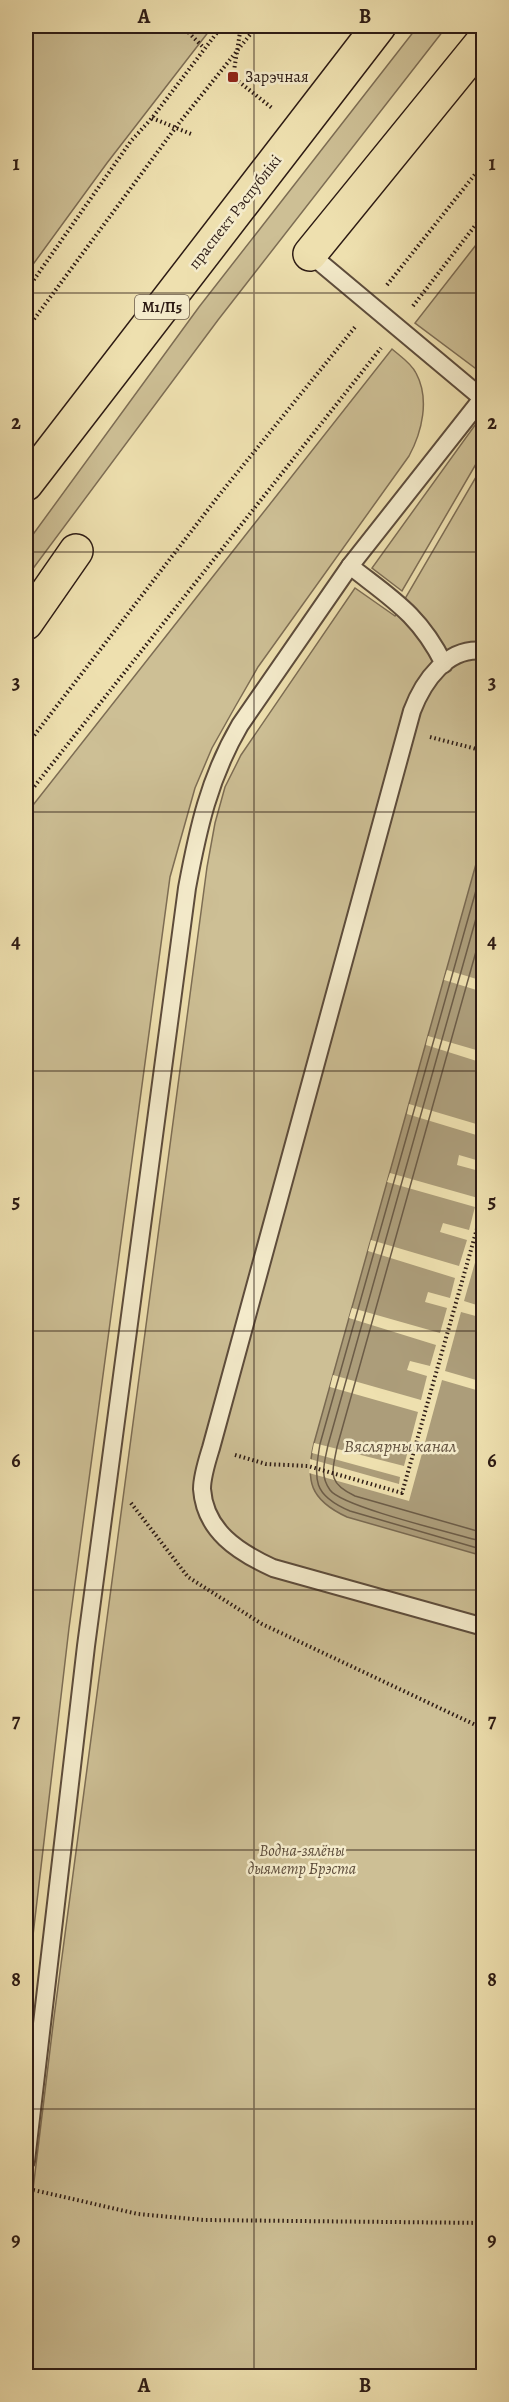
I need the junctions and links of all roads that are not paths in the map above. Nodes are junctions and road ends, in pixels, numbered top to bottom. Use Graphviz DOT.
graph roads {
  1 [pos="379,26"];
  2 [pos="483,40"];
  3 [pos="310,255"];
  4 [pos="483,397"];
  5 [pos="26,484"];
  6 [pos="76,551"];
  7 [pos="350,566"];
  8 [pos="26,624"];
  9 [pos="483,651"];
  10 [pos="444,664"];
  11 [pos="483,1627"];
  12 [pos="26,2161"];
  1 -- 5 [label="highway, праспект Рэспублікі / М1/П5"];
  2 -- 3 [label="highway"];
  3 -- 4 [label="lane"];
  4 -- 7 [label="lane"];
  6 -- 8 [label="highway"];
  7 -- 10 [label="lane"];
  7 -- 12 [label="lane"];
  9 -- 10 [label="lane"];
  10 -- 11 [label="lane"];
}
